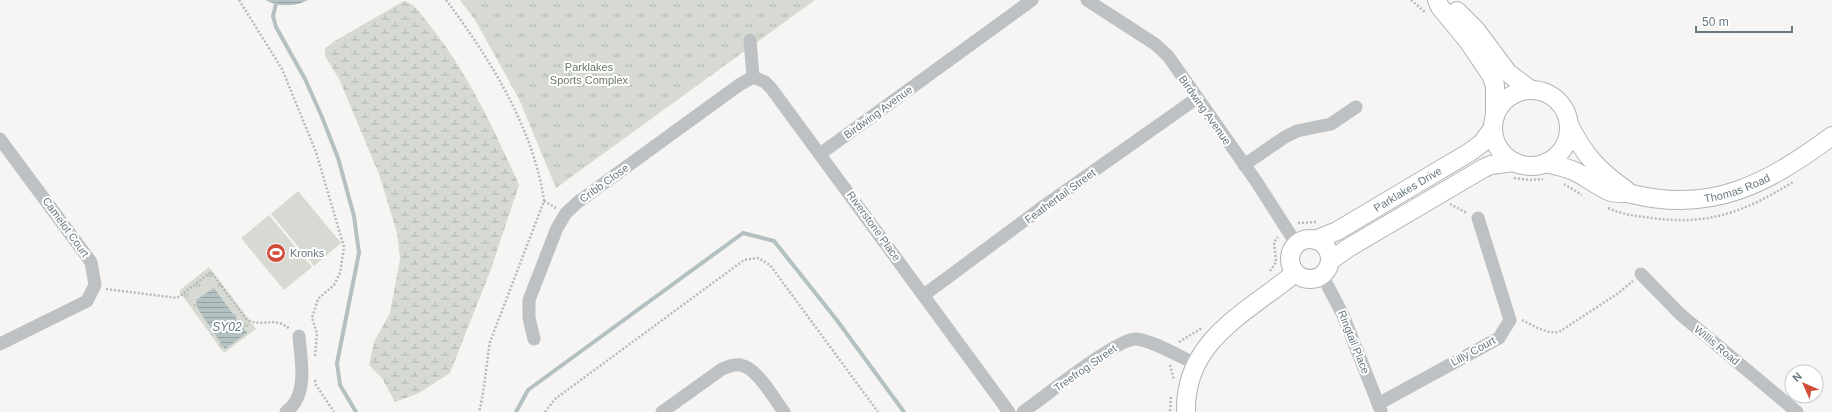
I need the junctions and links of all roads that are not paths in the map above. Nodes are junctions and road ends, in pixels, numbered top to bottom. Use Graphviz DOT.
graph roads {
  1 [pos="1032,0"];
  2 [pos="1088,0"];
  3 [pos="1437,0"];
  4 [pos="1446,0"];
  5 [pos="750,40"];
  6 [pos="753,77"];
  7 [pos="1531,90"];
  8 [pos="1197,98"];
  9 [pos="1356,107"];
  10 [pos="1494,122"];
  11 [pos="1569,125"];
  12 [pos="1832,136"];
  13 [pos="0,139"];
  14 [pos="820,154"];
  15 [pos="1514,162"];
  16 [pos="1545,163"];
  17 [pos="1244,165"];
  18 [pos="1630,193"];
  19 [pos="1478,218"];
  20 [pos="1315,240"];
  21 [pos="1297,245"];
  22 [pos="1326,268"];
  23 [pos="1295,273"];
  24 [pos="1641,274"];
  25 [pos="924,295"];
  26 [pos="299,336"];
  27 [pos="534,339"];
  28 [pos="0,344"];
  29 [pos="1196,364"];
  30 [pos="1380,408"];
  31 [pos="286,412"];
  32 [pos="662,412"];
  33 [pos="784,412"];
  34 [pos="1009,412"];
  35 [pos="1023,412"];
  36 [pos="1186,412"];
  37 [pos="1797,412"];
  1 -- 14 [label="street, Birdwing Avenue"];
  2 -- 8 [label="street, Birdwing Avenue"];
  3 -- 10 [label="main road"];
  4 -- 7 [label="main road"];
  5 -- 6 [label="street"];
  6 -- 14 [label="street, Riverstone Place"];
  6 -- 27 [label="street, Cribb Close"];
  7 -- 10 [label="main road"];
  7 -- 11 [label="main road"];
  8 -- 17 [label="street, Birdwing Avenue"];
  8 -- 25 [label="street, Feathertail Street"];
  9 -- 17 [label="street"];
  10 -- 15 [label="main road"];
  10 -- 20 [label="main road, Parklakes Drive"];
  11 -- 16 [label="main road"];
  11 -- 18 [label="main road, Thomas Road"];
  12 -- 18 [label="main road, Thomas Road"];
  13 -- 28 [label="street, Camelot Court"];
  14 -- 25 [label="street, Riverstone Place"];
  15 -- 16 [label="main road"];
  15 -- 22 [label="main road, Parklakes Drive"];
  16 -- 18 [label="main road, Thomas Road"];
  17 -- 21 [label="street, Birdwing Avenue"];
  19 -- 30 [label="street, Lilly Court"];
  20 -- 21 [label="main road"];
  20 -- 22 [label="main road"];
  21 -- 23 [label="main road"];
  22 -- 23 [label="main road"];
  22 -- 30 [label="street, Ringtail Place"];
  23 -- 29 [label="main road"];
  24 -- 37 [label="street, Willis Road"];
  25 -- 34 [label="street, Riverstone Place"];
  26 -- 31 [label="street"];
  29 -- 35 [label="street, Treefrog Street"];
  29 -- 36 [label="main road"];
  32 -- 33 [label="street"];
}
